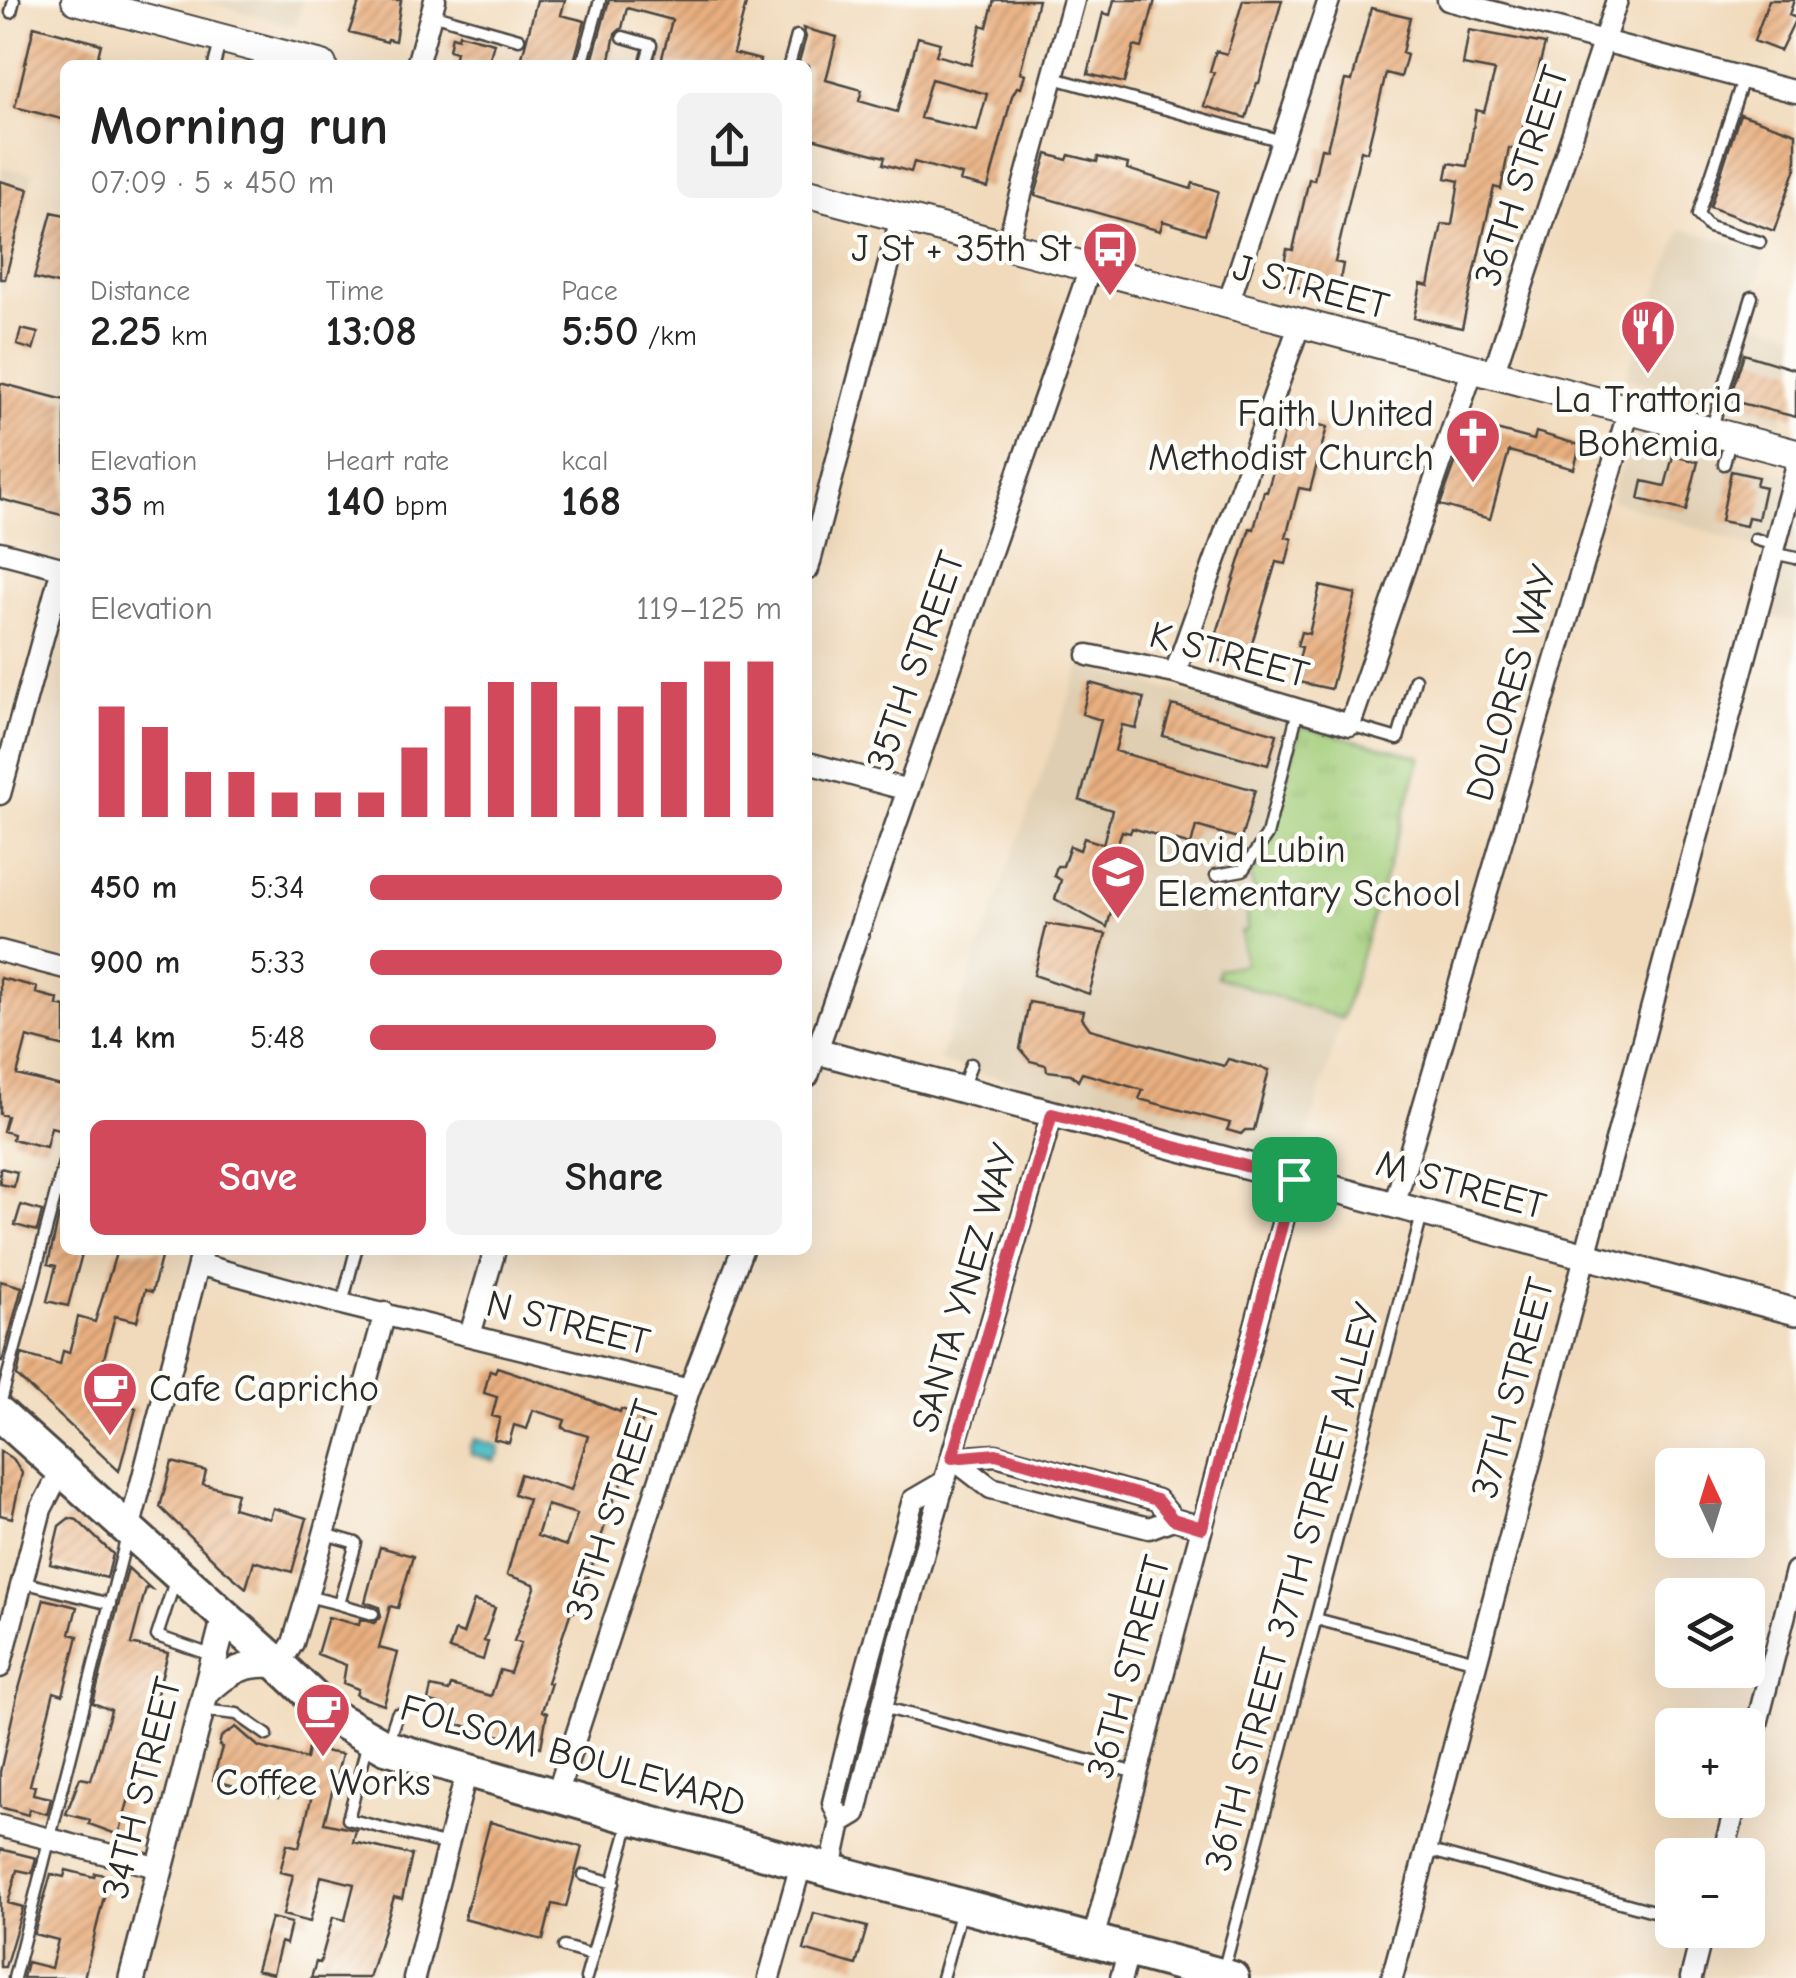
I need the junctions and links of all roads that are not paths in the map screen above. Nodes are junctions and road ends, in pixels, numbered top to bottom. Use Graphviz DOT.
graph roads {
  1 [pos="14,0"];
  2 [pos="76,0"];
  3 [pos="600,0"];
  4 [pos="1074,0"];
  5 [pos="1329,0"];
  6 [pos="1448,0"];
  7 [pos="1617,0"];
  8 [pos="433,7"];
  9 [pos="10,12"];
  10 [pos="796,36"];
  11 [pos="623,37"];
  12 [pos="519,39"];
  13 [pos="1604,41"];
  14 [pos="218,52"];
  15 [pos="261,57"];
  16 [pos="418,60"];
  17 [pos="583,60"];
  18 [pos="647,60"];
  19 [pos="790,60"];
  20 [pos="1054,78"];
  21 [pos="1744,78"];
  22 [pos="1796,92"];
  23 [pos="1282,140"];
  24 [pos="812,194"];
  25 [pos="900,218"];
  26 [pos="1760,242"];
  27 [pos="1007,246"];
  28 [pos="1090,268"];
  29 [pos="1752,298"];
  30 [pos="1228,304"];
  31 [pos="1300,323"];
  32 [pos="1483,372"];
  33 [pos="1629,410"];
  34 [pos="1722,444"];
  35 [pos="1796,454"];
  36 [pos="1416,462"];
  37 [pos="1439,467"];
  38 [pos="1796,468"];
  39 [pos="1768,546"];
  40 [pos="0,552"];
  41 [pos="812,555"];
  42 [pos="1796,558"];
  43 [pos="60,567"];
  44 [pos="60,579"];
  45 [pos="1088,655"];
  46 [pos="1175,673"];
  47 [pos="1415,679"];
  48 [pos="1298,710"];
  49 [pos="1350,724"];
  50 [pos="812,765"];
  51 [pos="908,790"];
  52 [pos="0,794"];
  53 [pos="1216,875"];
  54 [pos="0,951"];
  55 [pos="60,967"];
  56 [pos="817,1051"];
  57 [pos="970,1064"];
  58 [pos="812,1065"];
  59 [pos="962,1090"];
  60 [pos="1052,1114"];
  61 [pos="60,1178"];
  62 [pos="1294,1179"];
  63 [pos="1394,1206"];
  64 [pos="1422,1214"];
  65 [pos="355,1255"];
  66 [pos="494,1255"];
  67 [pos="740,1255"];
  68 [pos="200,1257"];
  69 [pos="1584,1257"];
  70 [pos="342,1304"];
  71 [pos="385,1312"];
  72 [pos="1796,1312"];
  73 [pos="470,1335"];
  74 [pos="689,1390"];
  75 [pos="0,1405"];
  76 [pos="0,1414"];
  77 [pos="952,1458"];
  78 [pos="62,1469"];
  79 [pos="944,1482"];
  80 [pos="1173,1519"];
  81 [pos="1202,1528"];
  82 [pos="129,1530"];
  83 [pos="324,1534"];
  84 [pos="1796,1571"];
  85 [pos="177,1573"];
  86 [pos="22,1582"];
  87 [pos="307,1596"];
  88 [pos="110,1604"];
  89 [pos="339,1604"];
  90 [pos="372,1614"];
  91 [pos="224,1617"];
  92 [pos="1316,1619"];
  93 [pos="215,1656"];
  94 [pos="1476,1662"];
  95 [pos="279,1664"];
  96 [pos="0,1668"];
  97 [pos="858,1700"];
  98 [pos="203,1702"];
  99 [pos="881,1706"];
  100 [pos="1761,1708"];
  101 [pos="397,1714"];
  102 [pos="268,1736"];
  103 [pos="377,1743"];
  104 [pos="467,1770"];
  105 [pos="1137,1773"];
  106 [pos="558,1794"];
  107 [pos="632,1817"];
  108 [pos="841,1822"];
  109 [pos="0,1826"];
  110 [pos="50,1839"];
  111 [pos="448,1845"];
  112 [pos="1426,1850"];
  113 [pos="816,1864"];
  114 [pos="160,1868"];
  115 [pos="584,1875"];
  116 [pos="614,1883"];
  117 [pos="962,1904"];
  118 [pos="1655,1911"];
  119 [pos="1093,1940"];
  120 [pos="564,1948"];
  121 [pos="1698,1948"];
  122 [pos="592,1955"];
  123 [pos="1125,1964"];
  124 [pos="1227,1977"];
  125 [pos="14,1978"];
  126 [pos="132,1978"];
  127 [pos="414,1978"];
  128 [pos="586,1978"];
  129 [pos="769,1978"];
  130 [pos="942,1978"];
  131 [pos="1392,1978"];
  132 [pos="1691,1978"];
  1 -- 9 [label="lane"];
  2 -- 14 [label="main road"];
  3 -- 17 [label="lane"];
  4 -- 20 [label="street"];
  5 -- 23 [label="street"];
  6 -- 13 [label="street"];
  7 -- 13 [label="street, 36TH STREET"];
  8 -- 12 [label="lane"];
  8 -- 16 [label="street"];
  10 -- 19 [label="lane"];
  11 -- 18 [label="lane"];
  13 -- 21 [label="street"];
  13 -- 32 [label="street, 36TH STREET"];
  14 -- 15 [label="main road"];
  20 -- 23 [label="lane"];
  20 -- 27 [label="street"];
  21 -- 22 [label="street"];
  21 -- 26 [label="lane"];
  23 -- 30 [label="street"];
  24 -- 25 [label="main road, J STREET"];
  25 -- 27 [label="main road, J STREET"];
  25 -- 41 [label="street"];
  27 -- 28 [label="main road, J STREET"];
  28 -- 30 [label="main road, J STREET"];
  28 -- 51 [label="street, 35TH STREET"];
  29 -- 34 [label="lane"];
  30 -- 31 [label="main road, J STREET"];
  31 -- 32 [label="main road, J STREET"];
  31 -- 46 [label="street"];
  32 -- 33 [label="main road, J STREET"];
  32 -- 37 [label="street, 36TH STREET"];
  33 -- 34 [label="main road, J STREET"];
  33 -- 63 [label="street, DOLORES WAY"];
  34 -- 35 [label="main road, J STREET"];
  36 -- 37 [label="lane"];
  37 -- 49 [label="street, 36TH STREET"];
  38 -- 39 [label="street, 37TH STREET"];
  39 -- 42 [label="lane"];
  39 -- 69 [label="street, 37TH STREET"];
  40 -- 43 [label="street"];
  44 -- 52 [label="street"];
  45 -- 46 [label="street, K STREET"];
  46 -- 48 [label="street, K STREET"];
  47 -- 49 [label="lane"];
  48 -- 49 [label="street, K STREET"];
  48 -- 53 [label="lane"];
  50 -- 51 [label="street"];
  51 -- 56 [label="street, 35TH STREET"];
  54 -- 55 [label="street"];
  56 -- 58 [label="street, 35TH STREET"];
  56 -- 59 [label="street, M STREET"];
  57 -- 59 [label="lane"];
  59 -- 60 [label="street, M STREET"];
  60 -- 62 [label="street, M STREET"];
  60 -- 77 [label="street, SANTA YNEZ WAY"];
  61 -- 75 [label="lane"];
  62 -- 63 [label="street, M STREET"];
  62 -- 81 [label="street, 36TH STREET"];
  63 -- 64 [label="street, M STREET"];
  64 -- 69 [label="street, M STREET"];
  64 -- 92 [label="lane, 36TH STREET 37TH STREET ALLEY"];
  65 -- 70 [label="lane"];
  66 -- 73 [label="street"];
  67 -- 74 [label="street, 35TH STREET"];
  68 -- 70 [label="street, N STREET"];
  68 -- 82 [label="street"];
  69 -- 72 [label="street, M STREET"];
  69 -- 94 [label="street, 37TH STREET"];
  70 -- 71 [label="street, N STREET"];
  71 -- 73 [label="street, N STREET"];
  71 -- 83 [label="street"];
  73 -- 74 [label="street, N STREET"];
  74 -- 106 [label="street, 35TH STREET"];
  76 -- 78 [label="main road, FOLSOM BOULEVARD"];
  77 -- 79 [label="street, SANTA YNEZ WAY"];
  77 -- 80 [label="street"];
  77 -- 80 [label="street"];
  78 -- 82 [label="main road, FOLSOM BOULEVARD"];
  78 -- 86 [label="street"];
  79 -- 97 [label="street, SANTA YNEZ WAY"];
  79 -- 99 [label="street, SANTA YNEZ WAY"];
  80 -- 81 [label="street"];
  81 -- 105 [label="street, 36TH STREET"];
  82 -- 85 [label="main road, FOLSOM BOULEVARD"];
  82 -- 88 [label="lane"];
  83 -- 87 [label="street"];
  83 -- 89 [label="lane"];
  84 -- 100 [label="street"];
  85 -- 91 [label="main road, FOLSOM BOULEVARD"];
  85 -- 93 [label="lane"];
  86 -- 88 [label="lane"];
  86 -- 96 [label="street"];
  87 -- 89 [label="lane"];
  87 -- 95 [label="street"];
  88 -- 110 [label="lane"];
  89 -- 90 [label="lane"];
  91 -- 93 [label="street, 34TH STREET"];
  91 -- 95 [label="main road, FOLSOM BOULEVARD"];
  92 -- 94 [label="lane"];
  92 -- 124 [label="lane, 36TH STREET 37TH STREET ALLEY"];
  93 -- 98 [label="street, 34TH STREET"];
  94 -- 112 [label="street, 37TH STREET"];
  95 -- 98 [label="street"];
  95 -- 103 [label="main road, FOLSOM BOULEVARD"];
  97 -- 99 [label="street"];
  97 -- 108 [label="street, SANTA YNEZ WAY"];
  98 -- 102 [label="lane"];
  98 -- 114 [label="street, 34TH STREET"];
  99 -- 105 [label="lane"];
  99 -- 108 [label="street, SANTA YNEZ WAY"];
  101 -- 103 [label="lane"];
  103 -- 104 [label="main road, FOLSOM BOULEVARD"];
  103 -- 111 [label="lane"];
  104 -- 106 [label="main road, FOLSOM BOULEVARD"];
  104 -- 111 [label="street"];
  105 -- 119 [label="street, 36TH STREET"];
  106 -- 107 [label="main road, FOLSOM BOULEVARD"];
  107 -- 113 [label="main road, FOLSOM BOULEVARD"];
  107 -- 116 [label="lane"];
  108 -- 113 [label="street, SANTA YNEZ WAY"];
  109 -- 110 [label="street"];
  110 -- 114 [label="street"];
  110 -- 125 [label="lane"];
  111 -- 127 [label="street"];
  112 -- 118 [label="lane"];
  112 -- 131 [label="street, 37TH STREET"];
  113 -- 117 [label="main road, FOLSOM BOULEVARD"];
  113 -- 129 [label="street, SANTA YNEZ WAY"];
  114 -- 126 [label="street, 34TH STREET"];
  115 -- 116 [label="lane"];
  116 -- 122 [label="lane"];
  117 -- 119 [label="main road, FOLSOM BOULEVARD"];
  117 -- 130 [label="lane"];
  119 -- 123 [label="main road, FOLSOM BOULEVARD"];
  120 -- 122 [label="lane"];
  121 -- 132 [label="street"];
  122 -- 128 [label="lane"];
  123 -- 124 [label="main road, FOLSOM BOULEVARD"];
}
